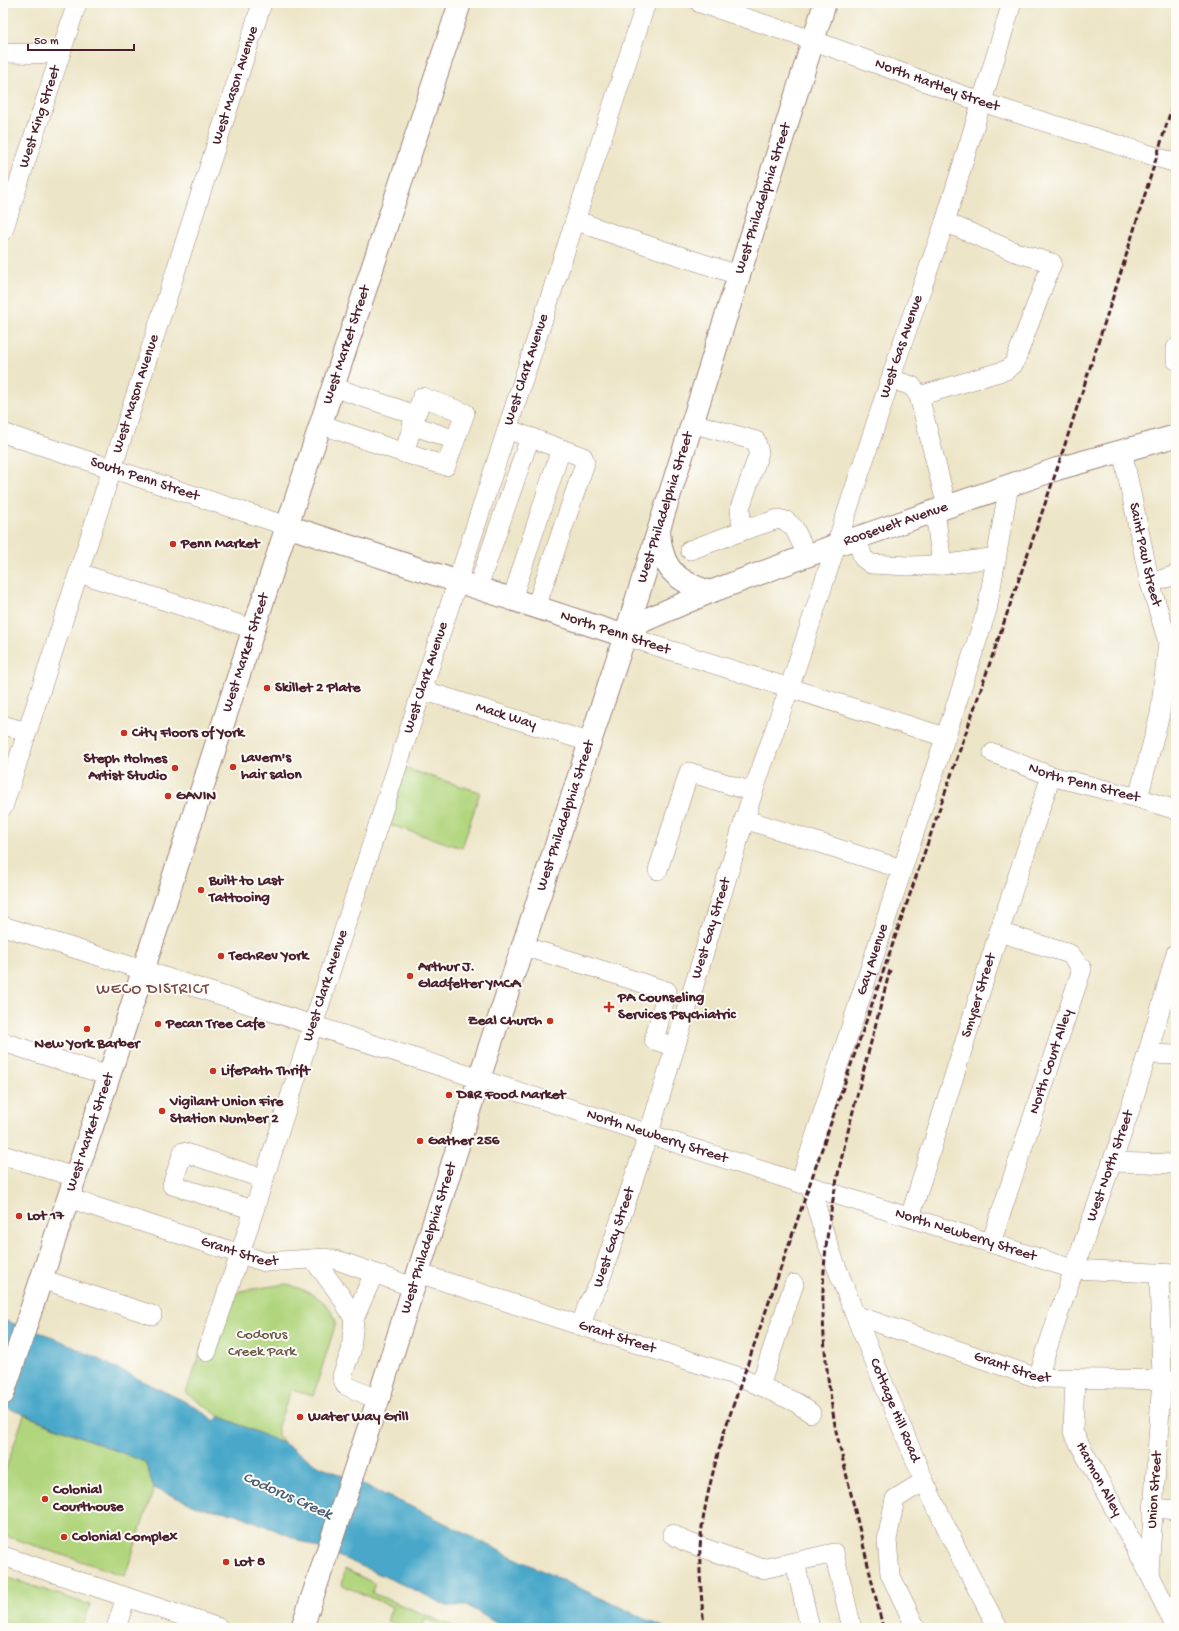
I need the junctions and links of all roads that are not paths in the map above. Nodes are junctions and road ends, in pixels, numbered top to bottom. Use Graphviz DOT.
graph roads {
  1 [pos="77,3"];
  2 [pos="262,3"];
  3 [pos="460,3"];
  4 [pos="646,3"];
  5 [pos="700,3"];
  6 [pos="825,3"];
  7 [pos="1011,3"];
  8 [pos="812,40"];
  9 [pos="3,53"];
  10 [pos="60,54"];
  11 [pos="982,102"];
  12 [pos="1176,162"];
  13 [pos="575,220"];
  14 [pos="945,222"];
  15 [pos="3,230"];
  16 [pos="738,275"];
  17 [pos="1176,348"];
  18 [pos="1176,360"];
  19 [pos="891,379"];
  20 [pos="333,387"];
  21 [pos="919,396"];
  22 [pos="414,420"];
  23 [pos="692,423"];
  24 [pos="320,424"];
  25 [pos="507,429"];
  26 [pos="3,433"];
  27 [pos="1176,436"];
  28 [pos="530,437"];
  29 [pos="456,440"];
  30 [pos="561,449"];
  31 [pos="1122,450"];
  32 [pos="404,453"];
  33 [pos="112,470"];
  34 [pos="1010,485"];
  35 [pos="941,509"];
  36 [pos="287,526"];
  37 [pos="658,529"];
  38 [pos="742,531"];
  39 [pos="857,538"];
  40 [pos="836,545"];
  41 [pos="690,550"];
  42 [pos="808,556"];
  43 [pos="996,557"];
  44 [pos="942,565"];
  45 [pos="79,573"];
  46 [pos="1176,575"];
  47 [pos="1150,583"];
  48 [pos="468,584"];
  49 [pos="710,592"];
  50 [pos="512,599"];
  51 [pos="536,607"];
  52 [pos="253,629"];
  53 [pos="624,636"];
  54 [pos="1172,640"];
  55 [pos="789,689"];
  56 [pos="422,690"];
  57 [pos="3,725"];
  58 [pos="27,732"];
  59 [pos="945,737"];
  60 [pos="590,742"];
  61 [pos="993,753"];
  62 [pos="10,762"];
  63 [pos="1051,776"];
  64 [pos="753,792"];
  65 [pos="5,797"];
  66 [pos="1138,798"];
  67 [pos="1176,810"];
  68 [pos="744,820"];
  69 [pos="902,869"];
  70 [pos="658,870"];
  71 [pos="3,926"];
  72 [pos="999,932"];
  73 [pos="522,946"];
  74 [pos="1176,953"];
  75 [pos="143,970"];
  76 [pos="667,991"];
  77 [pos="691,998"];
  78 [pos="313,1025"];
  79 [pos="3,1042"];
  80 [pos="675,1047"];
  81 [pos="1148,1054"];
  82 [pos="1176,1055"];
  83 [pos="109,1076"];
  84 [pos="478,1079"];
  85 [pos="649,1133"];
  86 [pos="3,1155"];
  87 [pos="1112,1162"];
  88 [pos="1176,1164"];
  89 [pos="75,1177"];
  90 [pos="264,1179"];
  91 [pos="805,1184"];
  92 [pos="68,1198"];
  93 [pos="254,1210"];
  94 [pos="910,1217"];
  95 [pos="991,1243"];
  96 [pos="240,1254"];
  97 [pos="313,1258"];
  98 [pos="1073,1269"];
  99 [pos="374,1273"];
  100 [pos="1168,1273"];
  101 [pos="41,1279"];
  102 [pos="416,1280"];
  103 [pos="794,1284"];
  104 [pos="855,1315"];
  105 [pos="152,1316"];
  106 [pos="354,1319"];
  107 [pos="581,1326"];
  108 [pos="207,1352"];
  109 [pos="1038,1378"];
  110 [pos="1075,1379"];
  111 [pos="1169,1380"];
  112 [pos="760,1386"];
  113 [pos="3,1394"];
  114 [pos="378,1400"];
  115 [pos="811,1413"];
  116 [pos="924,1481"];
  117 [pos="1154,1508"];
  118 [pos="1176,1510"];
  119 [pos="672,1534"];
  120 [pos="3,1556"];
  121 [pos="795,1562"];
  122 [pos="1149,1573"];
  123 [pos="126,1596"];
  124 [pos="1174,1620"];
  125 [pos="116,1628"];
  126 [pos="219,1628"];
  127 [pos="302,1628"];
  128 [pos="810,1628"];
  129 [pos="852,1628"];
  130 [pos="916,1628"];
  131 [pos="998,1628"];
  1 -- 10 [label="street, West King Street"];
  2 -- 33 [label="street, West Mason Avenue"];
  3 -- 20 [label="main road, West Market Street"];
  4 -- 13 [label="street, West Clark Avenue"];
  5 -- 8 [label="street, North Hartley Street"];
  6 -- 8 [label="main road, West Philadelphia Street"];
  7 -- 11 [label="street, West Gas Avenue"];
  8 -- 11 [label="street, North Hartley Street"];
  8 -- 16 [label="main road, West Philadelphia Street"];
  9 -- 10 [label="street"];
  10 -- 15 [label="street, West King Street"];
  11 -- 12 [label="street, North Hartley Street"];
  11 -- 14 [label="street, West Gas Avenue"];
  13 -- 16 [label="street"];
  13 -- 25 [label="street, West Clark Avenue"];
  14 -- 19 [label="street, West Gas Avenue"];
  14 -- 21 [label="street"];
  16 -- 23 [label="main road, West Philadelphia Street"];
  17 -- 18 [label="street"];
  19 -- 21 [label="street"];
  19 -- 40 [label="street, West Gas Avenue"];
  20 -- 22 [label="street"];
  20 -- 24 [label="main road, West Market Street"];
  21 -- 35 [label="street"];
  22 -- 29 [label="street"];
  22 -- 29 [label="street"];
  22 -- 32 [label="street"];
  23 -- 37 [label="main road, West Philadelphia Street"];
  23 -- 38 [label="street"];
  24 -- 32 [label="street"];
  24 -- 36 [label="main road, West Market Street"];
  25 -- 28 [label="street"];
  25 -- 48 [label="street, West Clark Avenue"];
  26 -- 33 [label="street, South Penn Street"];
  27 -- 31 [label="main road, Roosevelt Avenue"];
  28 -- 30 [label="street"];
  28 -- 48 [label="street"];
  29 -- 32 [label="street"];
  30 -- 50 [label="street"];
  30 -- 51 [label="street"];
  31 -- 34 [label="main road, Roosevelt Avenue"];
  31 -- 47 [label="street, Saint Paul Street"];
  33 -- 36 [label="street, South Penn Street"];
  33 -- 45 [label="street, West Mason Avenue"];
  34 -- 35 [label="main road, Roosevelt Avenue"];
  34 -- 43 [label="street, Gay Avenue"];
  35 -- 39 [label="main road, Roosevelt Avenue"];
  35 -- 44 [label="street"];
  36 -- 48 [label="main road, North Penn Street"];
  36 -- 52 [label="main road, West Market Street"];
  37 -- 49 [label="main road"];
  37 -- 53 [label="main road, West Philadelphia Street"];
  38 -- 41 [label="street"];
  38 -- 42 [label="street"];
  39 -- 40 [label="main road, Roosevelt Avenue"];
  39 -- 44 [label="street"];
  40 -- 42 [label="main road, Roosevelt Avenue"];
  40 -- 55 [label="street, West Gas Avenue"];
  42 -- 49 [label="main road, Roosevelt Avenue"];
  43 -- 44 [label="street"];
  43 -- 59 [label="street, Gay Avenue"];
  45 -- 52 [label="street"];
  45 -- 58 [label="street, West Mason Avenue"];
  46 -- 47 [label="street"];
  47 -- 54 [label="street, Saint Paul Street"];
  48 -- 50 [label="main road, North Penn Street"];
  48 -- 56 [label="street, West Clark Avenue"];
  49 -- 53 [label="main road, Roosevelt Avenue"];
  50 -- 51 [label="main road, North Penn Street"];
  51 -- 53 [label="main road, North Penn Street"];
  52 -- 75 [label="main road, West Market Street"];
  53 -- 55 [label="street, North Penn Street"];
  53 -- 60 [label="main road, West Philadelphia Street"];
  54 -- 66 [label="street, Saint Paul Street"];
  55 -- 59 [label="street, North Penn Street"];
  55 -- 64 [label="street, West Gay Street"];
  56 -- 60 [label="street, Mack Way"];
  56 -- 78 [label="street, West Clark Avenue"];
  57 -- 58 [label="street"];
  58 -- 62 [label="street, West Mason Avenue"];
  59 -- 69 [label="street, Gay Avenue"];
  60 -- 73 [label="main road, West Philadelphia Street"];
  61 -- 63 [label="street, North Penn Street"];
  62 -- 65 [label="street, West Mason Avenue"];
  63 -- 66 [label="street, North Penn Street"];
  63 -- 72 [label="street, Smyser Street"];
  64 -- 68 [label="street, West Gay Street"];
  64 -- 70 [label="street"];
  66 -- 67 [label="street, North Penn Street"];
  68 -- 69 [label="street"];
  68 -- 77 [label="street, West Gay Street"];
  69 -- 91 [label="street, Gay Avenue"];
  71 -- 75 [label="street, North Newberry Street"];
  72 -- 94 [label="street, Smyser Street"];
  72 -- 95 [label="street, North Court Alley"];
  73 -- 76 [label="street"];
  73 -- 84 [label="main road, West Philadelphia Street"];
  74 -- 81 [label="street, West North Street"];
  75 -- 78 [label="street, North Newberry Street"];
  75 -- 83 [label="main road, West Market Street"];
  76 -- 77 [label="street"];
  76 -- 80 [label="street"];
  77 -- 80 [label="street, West Gay Street"];
  78 -- 84 [label="street, North Newberry Street"];
  78 -- 90 [label="street, West Clark Avenue"];
  79 -- 83 [label="street"];
  80 -- 85 [label="street, West Gay Street"];
  81 -- 82 [label="street"];
  81 -- 87 [label="street, West North Street"];
  83 -- 89 [label="main road, West Market Street"];
  84 -- 85 [label="street, North Newberry Street"];
  84 -- 102 [label="main road, West Philadelphia Street"];
  85 -- 91 [label="street, North Newberry Street"];
  85 -- 107 [label="street, West Gay Street"];
  86 -- 89 [label="street"];
  87 -- 88 [label="street"];
  87 -- 98 [label="street, West North Street"];
  89 -- 92 [label="main road, West Market Street"];
  90 -- 93 [label="street, West Clark Avenue"];
  90 -- 93 [label="street"];
  91 -- 94 [label="street, North Newberry Street"];
  91 -- 104 [label="street, Cottage Hill Road"];
  92 -- 96 [label="street, Grant Street"];
  92 -- 101 [label="main road, West Market Street"];
  93 -- 96 [label="street, West Clark Avenue"];
  94 -- 95 [label="street, North Newberry Street"];
  95 -- 98 [label="street, North Newberry Street"];
  96 -- 97 [label="street, Grant Street"];
  96 -- 108 [label="street, West Clark Avenue"];
  97 -- 99 [label="street, Grant Street"];
  97 -- 106 [label="street"];
  98 -- 100 [label="street, North Newberry Street"];
  98 -- 109 [label="street, West North Street"];
  99 -- 102 [label="street, Grant Street"];
  99 -- 106 [label="street"];
  100 -- 111 [label="street, Union Street"];
  101 -- 105 [label="street"];
  101 -- 113 [label="main road, West Market Street"];
  102 -- 107 [label="street, Grant Street"];
  102 -- 114 [label="main road, West Philadelphia Street"];
  103 -- 112 [label="street"];
  104 -- 109 [label="street, Grant Street"];
  104 -- 116 [label="street, Cottage Hill Road"];
  106 -- 114 [label="street"];
  107 -- 112 [label="street, Grant Street"];
  109 -- 110 [label="street, Grant Street"];
  110 -- 111 [label="street, Grant Street"];
  110 -- 122 [label="street, Harmon Alley"];
  111 -- 117 [label="street, Union Street"];
  112 -- 115 [label="street, Grant Street"];
  114 -- 127 [label="main road, West Philadelphia Street"];
  116 -- 130 [label="street"];
  116 -- 131 [label="street, Cottage Hill Road"];
  117 -- 118 [label="street"];
  117 -- 122 [label="street, Union Street"];
  119 -- 121 [label="street"];
  120 -- 123 [label="street"];
  121 -- 128 [label="street"];
  121 -- 129 [label="street"];
  122 -- 124 [label="street"];
  123 -- 125 [label="street"];
  123 -- 126 [label="street"];
}
